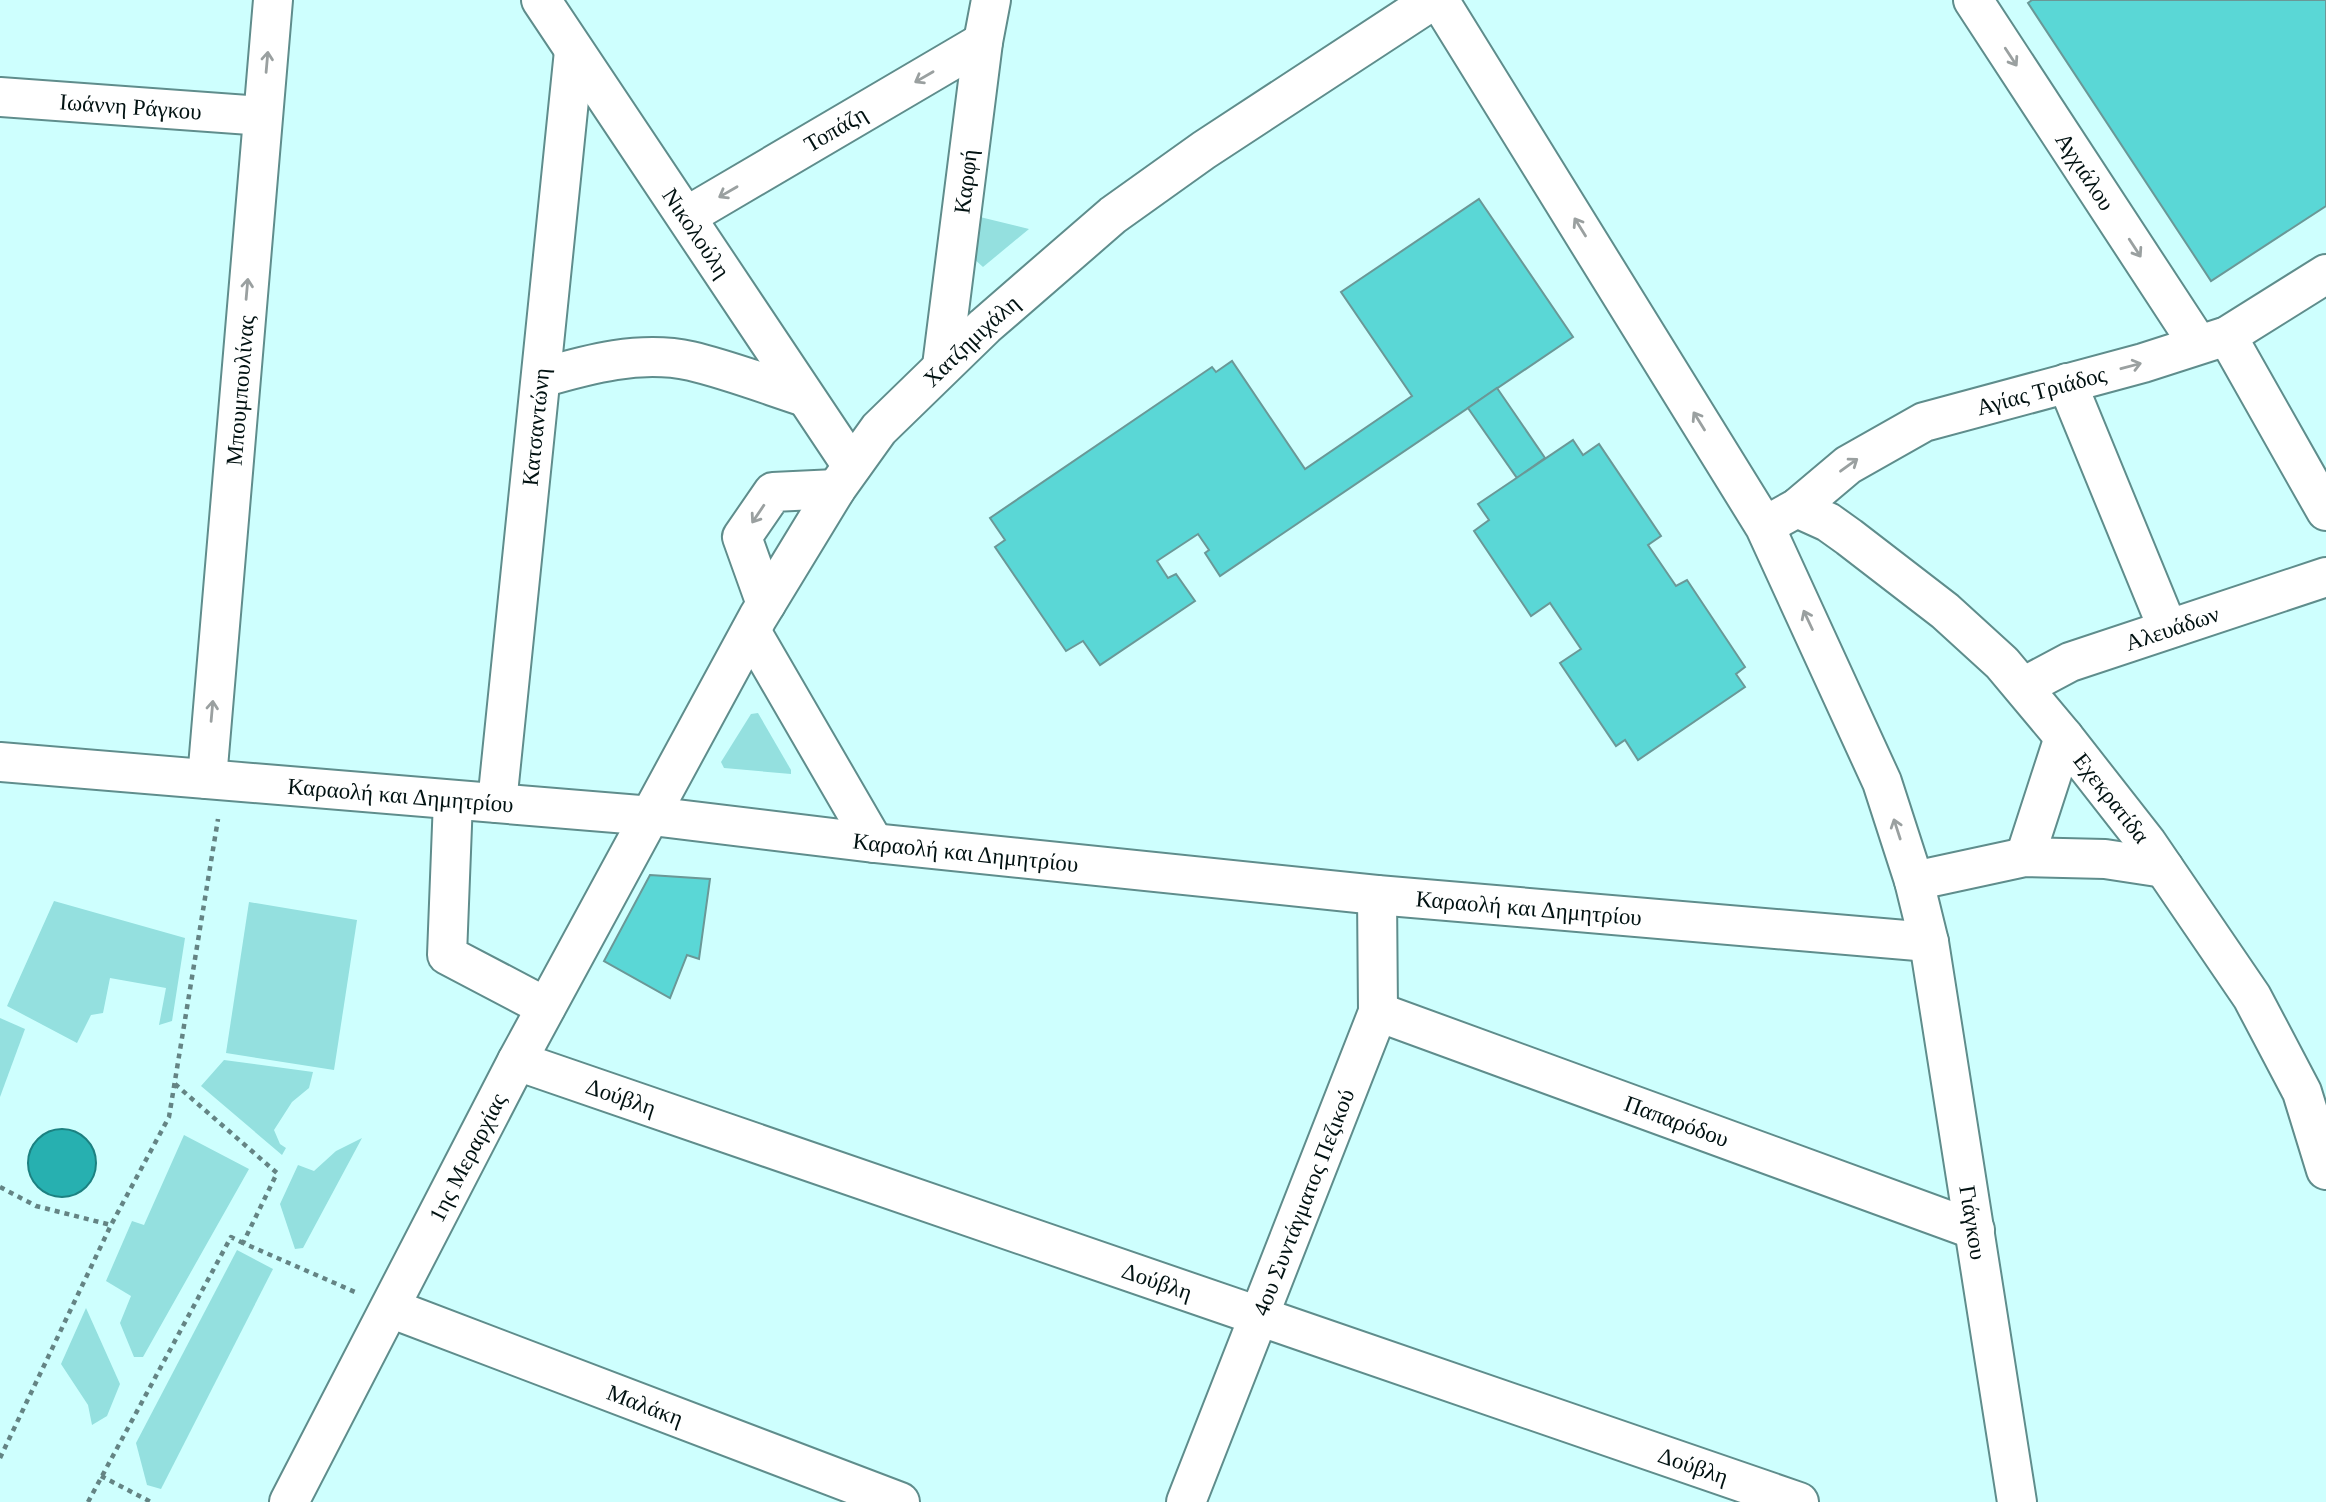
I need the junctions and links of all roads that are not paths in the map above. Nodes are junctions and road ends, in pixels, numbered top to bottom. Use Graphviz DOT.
graph roads {
  1 [pos="273,0"];
  2 [pos="541,0"];
  3 [pos="991,0"];
  4 [pos="1433,0"];
  5 [pos="1439,0"];
  6 [pos="1973,0"];
  7 [pos="983,42"];
  8 [pos="574,51"];
  9 [pos="0,97"];
  10 [pos="262,116"];
  11 [pos="687,216"];
  12 [pos="2326,274"];
  13 [pos="2213,340"];
  14 [pos="942,366"];
  15 [pos="541,378"];
  16 [pos="2067,383"];
  17 [pos="805,397"];
  18 [pos="844,477"];
  19 [pos="2326,511"];
  20 [pos="1781,517"];
  21 [pos="2326,577"];
  22 [pos="759,617"];
  23 [pos="2168,629"];
  24 [pos="2023,687"];
  25 [pos="2064,737"];
  26 [pos="0,762"];
  27 [pos="216,779"];
  28 [pos="453,800"];
  29 [pos="497,803"];
  30 [pos="652,816"];
  31 [pos="874,843"];
  32 [pos="2025,857"];
  33 [pos="2164,867"];
  34 [pos="1914,881"];
  35 [pos="1377,895"];
  36 [pos="1929,942"];
  37 [pos="545,1007"];
  38 [pos="1378,1012"];
  39 [pos="517,1061"];
  40 [pos="2326,1170"];
  41 [pos="1975,1230"];
  42 [pos="390,1308"];
  43 [pos="1259,1316"];
  44 [pos="289,1502"];
  45 [pos="900,1502"];
  46 [pos="1186,1502"];
  47 [pos="1799,1502"];
  48 [pos="2017,1502"];
  10 -- 1 [label="street, Μπουμπουλίνας, one-way"];
  2 -- 8 [label="street, Νικολούλη"];
  3 -- 7 [label="street, Καρφή"];
  4 -- 14 [label="street, Χατζημιχάλη"];
  20 -- 5 [label="street, Γιάγκου, one-way"];
  6 -- 13 [label="street, Αγχιάλου, one-way"];
  7 -- 11 [label="street, Τοπάζη, one-way"];
  7 -- 14 [label="street, Καρφή"];
  8 -- 11 [label="street, Νικολούλη"];
  8 -- 15 [label="street, Κατσαντώνη"];
  9 -- 10 [label="street, Ιωάννη Ράγκου"];
  27 -- 10 [label="street, Μπουμπουλίνας, one-way"];
  11 -- 17 [label="street, Νικολούλη"];
  12 -- 13 [label="street, Αγίας Τριάδος"];
  16 -- 13 [label="street, Αγίας Τριάδος, one-way"];
  13 -- 19 [label="street, Αγχιάλου"];
  14 -- 18 [label="street, Χατζημιχάλη"];
  15 -- 17 [label="street"];
  15 -- 29 [label="street, Κατσαντώνη"];
  20 -- 16 [label="street, Αγίας Τριάδος, one-way"];
  16 -- 23 [label="street"];
  17 -- 18 [label="street, Νικολούλη"];
  18 -- 22 [label="street, Χατζημιχάλη"];
  18 -- 22 [label="street, one-way"];
  20 -- 24 [label="street, Εχεκρατίδα"];
  34 -- 20 [label="street, Γιάγκου, one-way"];
  21 -- 23 [label="street, Αλευάδων"];
  22 -- 30 [label="street, Χατζημιχάλη"];
  22 -- 31 [label="street"];
  23 -- 24 [label="street, Αλευάδων"];
  24 -- 25 [label="street, Εχεκρατίδα"];
  25 -- 32 [label="street"];
  25 -- 33 [label="street, Εχεκρατίδα"];
  26 -- 27 [label="street, Καραολή και Δημητρίου"];
  27 -- 28 [label="street, Καραολή και Δημητρίου"];
  28 -- 29 [label="street, Καραολή και Δημητρίου"];
  28 -- 37 [label="street"];
  29 -- 30 [label="street, Καραολή και Δημητρίου"];
  30 -- 31 [label="street, Καραολή και Δημητρίου"];
  30 -- 37 [label="street, 1ης Μεραρχίας"];
  31 -- 35 [label="street, Καραολή και Δημητρίου"];
  32 -- 33 [label="street"];
  32 -- 34 [label="street"];
  33 -- 40 [label="street, Εχεκρατίδα"];
  34 -- 36 [label="street, Γιάγκου"];
  35 -- 36 [label="street, Καραολή και Δημητρίου"];
  35 -- 38 [label="street, 4ου Συντάγματος Πεζικού"];
  36 -- 41 [label="street, Γιάγκου"];
  37 -- 39 [label="street, 1ης Μεραρχίας"];
  38 -- 41 [label="street, Παπαρόδου"];
  38 -- 43 [label="street, 4ου Συντάγματος Πεζικού"];
  39 -- 42 [label="street, 1ης Μεραρχίας"];
  39 -- 43 [label="street, Δούβλη"];
  41 -- 48 [label="street, Γιάγκου"];
  42 -- 44 [label="street, 1ης Μεραρχίας"];
  42 -- 45 [label="street, Μαλάκη"];
  43 -- 46 [label="street, 4ου Συντάγματος Πεζικού"];
  43 -- 47 [label="street, Δούβλη"];
}
